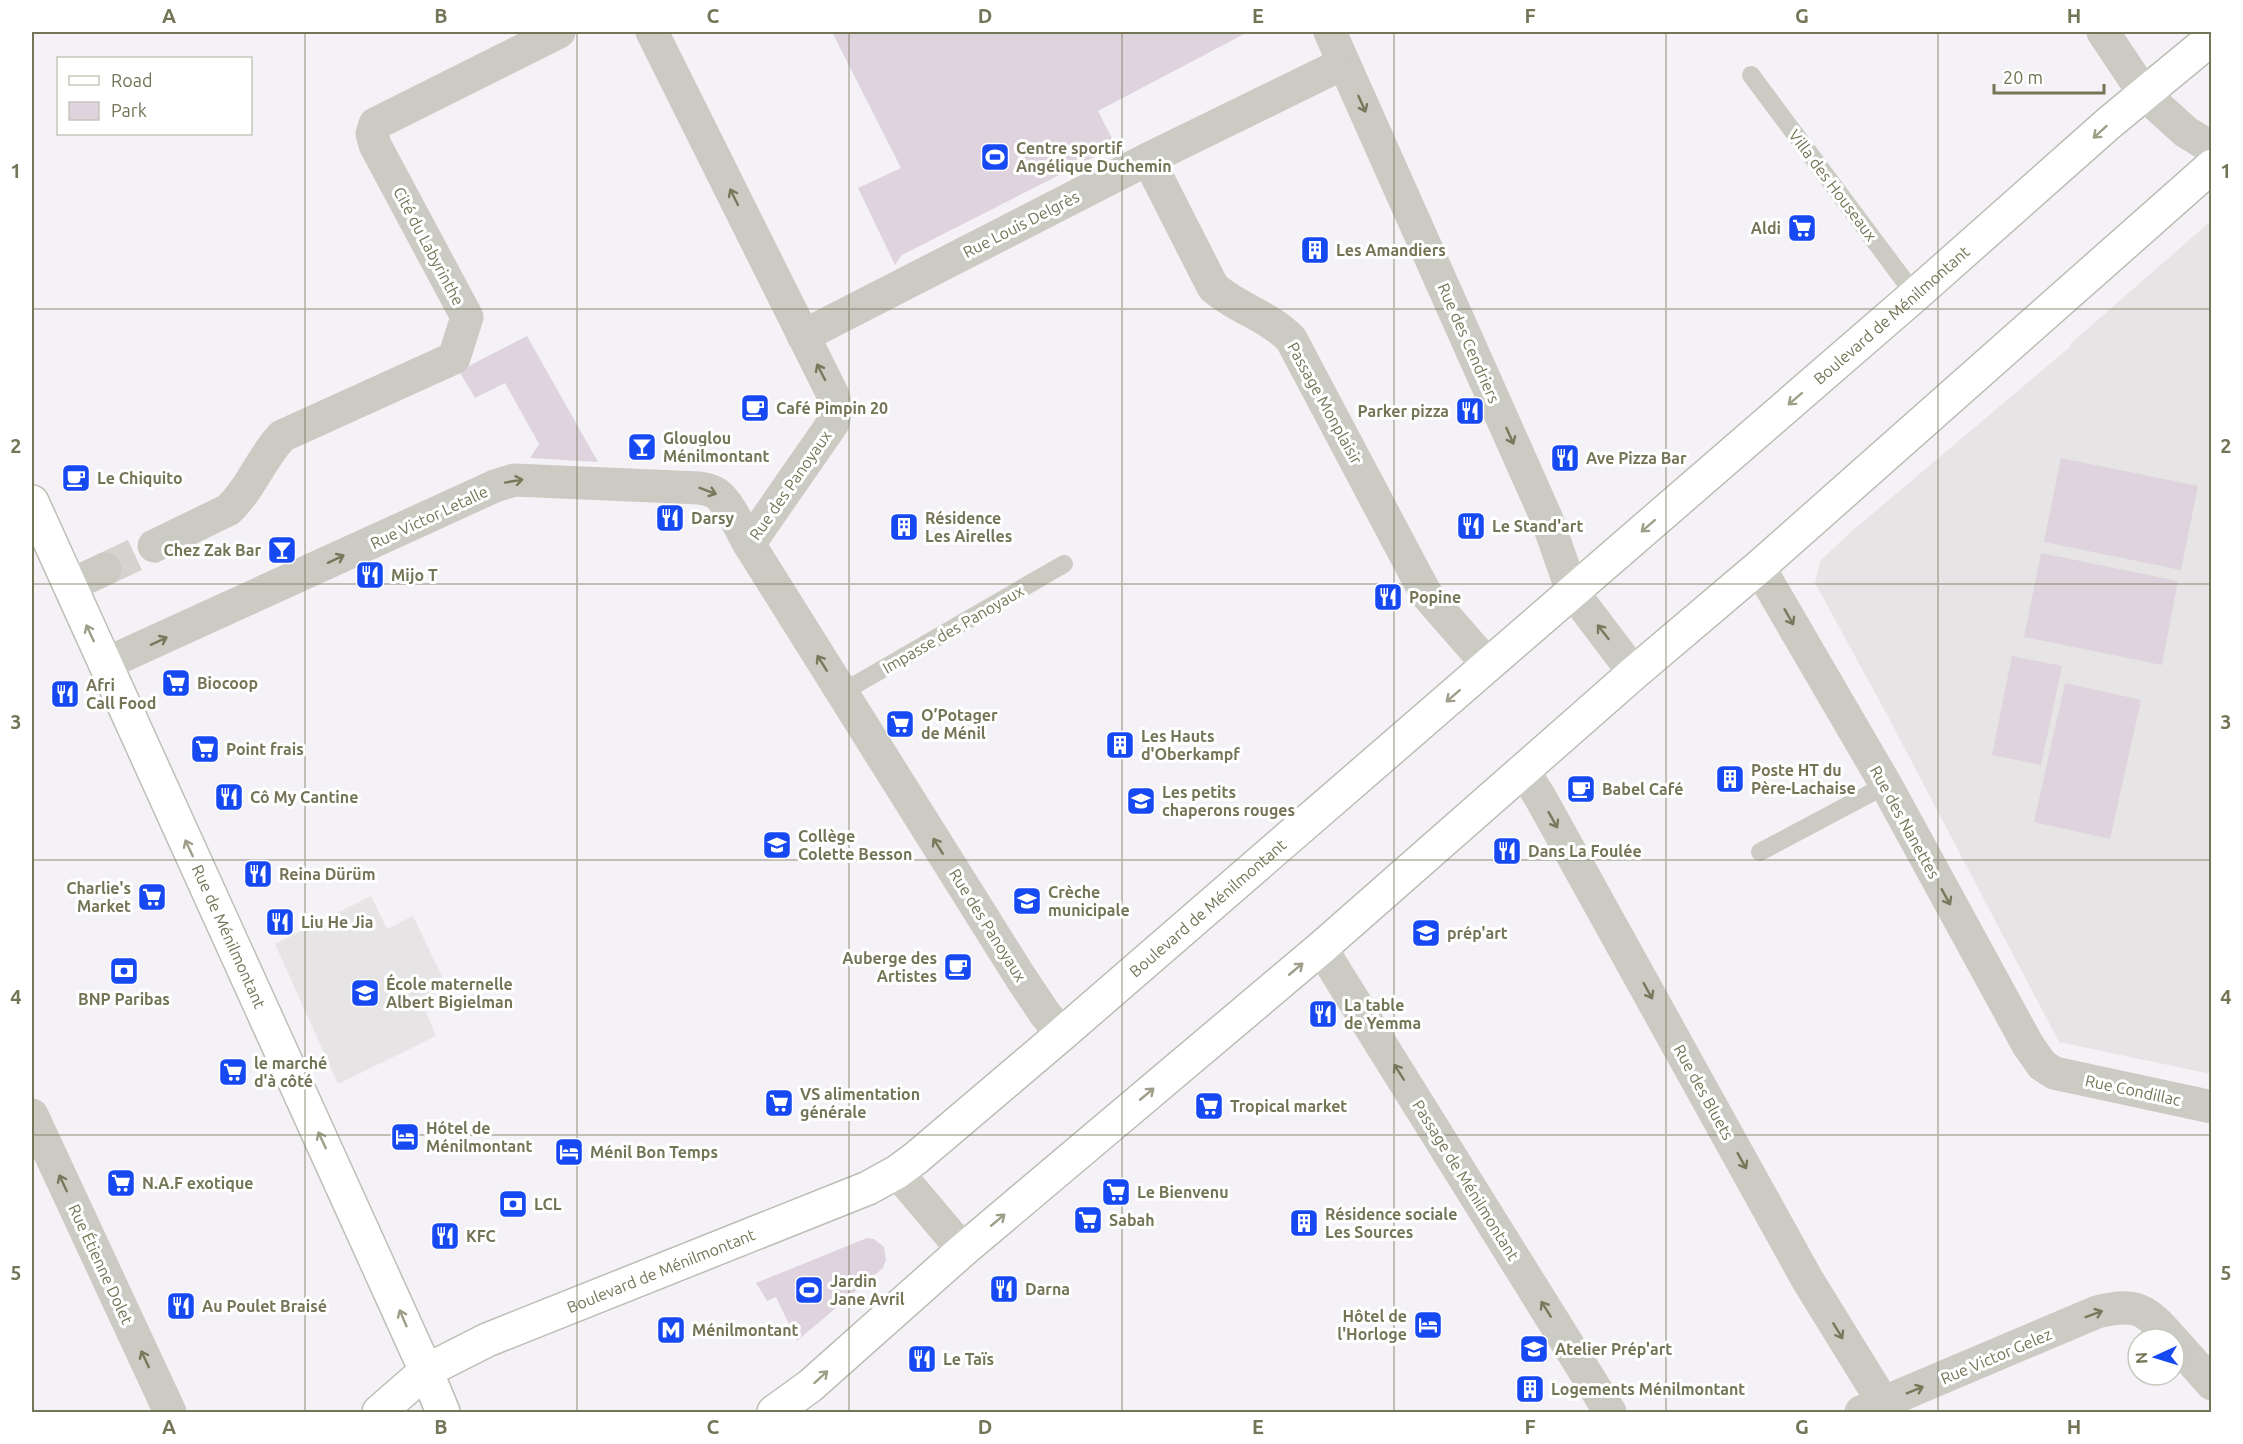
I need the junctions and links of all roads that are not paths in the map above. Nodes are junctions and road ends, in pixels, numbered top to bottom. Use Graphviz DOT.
graph roads {
  1 [pos="559,32"];
  2 [pos="652,32"];
  3 [pos="1330,32"];
  4 [pos="2103,32"];
  5 [pos="2211,38"];
  6 [pos="1336,68"];
  7 [pos="1751,75"];
  8 [pos="2145,95"];
  9 [pos="2211,148"];
  10 [pos="1148,159"];
  11 [pos="2211,166"];
  12 [pos="1915,295"];
  13 [pos="803,336"];
  14 [pos="32,502"];
  15 [pos="748,544"];
  16 [pos="153,546"];
  17 [pos="1064,564"];
  18 [pos="1759,567"];
  19 [pos="1572,591"];
  20 [pos="105,664"];
  21 [pos="1488,665"];
  22 [pos="1634,674"];
  23 [pos="841,693"];
  24 [pos="1523,770"];
  25 [pos="1886,786"];
  26 [pos="1760,852"];
  27 [pos="1321,948"];
  28 [pos="1062,1034"];
  29 [pos="2054,1073"];
  30 [pos="2211,1107"];
  31 [pos="32,1115"];
  32 [pos="897,1172"];
  33 [pos="963,1250"];
  34 [pos="2160,1327"];
  35 [pos="2186,1355"];
  36 [pos="426,1371"];
  37 [pos="2211,1384"];
  38 [pos="1877,1409"];
  39 [pos="170,1413"];
  40 [pos="379,1413"];
  41 [pos="443,1413"];
  42 [pos="774,1413"];
  43 [pos="1610,1413"];
  1 -- 16 [label="street, Cité du Labyrinthe"];
  13 -- 2 [label="street, Rue des Panoyaux, one-way"];
  3 -- 19 [label="street, Rue des Cendriers, one-way"];
  4 -- 8 [label="street"];
  5 -- 8 [label="main road, Boulevard de Ménilmontant"];
  6 -- 10 [label="street, Rue Louis Delgrès"];
  7 -- 12 [label="lane, Villa des Houseaux"];
  8 -- 9 [label="street"];
  8 -- 12 [label="main road, Boulevard de Ménilmontant, one-way"];
  10 -- 13 [label="street, Rue Louis Delgrès"];
  10 -- 21 [label="street, Passage Monplaisir"];
  11 -- 18 [label="main road"];
  12 -- 19 [label="main road, Boulevard de Ménilmontant, one-way"];
  15 -- 13 [label="street, Rue des Panoyaux, one-way"];
  20 -- 14 [label="main road, Rue de Ménilmontant, one-way"];
  20 -- 15 [label="street, Rue Victor Letalle, one-way"];
  23 -- 15 [label="street, Rue des Panoyaux, one-way"];
  17 -- 23 [label="lane, Impasse des Panoyaux"];
  18 -- 22 [label="main road"];
  18 -- 25 [label="street, Rue des Nanettes, one-way"];
  19 -- 21 [label="main road, Boulevard de Ménilmontant"];
  22 -- 19 [label="street, one-way"];
  36 -- 20 [label="main road, Rue de Ménilmontant, one-way"];
  21 -- 28 [label="main road, Boulevard de Ménilmontant, one-way"];
  22 -- 24 [label="main road"];
  28 -- 23 [label="street, Rue des Panoyaux, one-way"];
  24 -- 27 [label="main road"];
  24 -- 38 [label="street, Rue des Bluets, one-way"];
  25 -- 26 [label="lane"];
  25 -- 29 [label="street, Rue des Nanettes, one-way"];
  33 -- 27 [label="main road, one-way"];
  43 -- 27 [label="street, Passage de Ménilmontant, one-way"];
  28 -- 32 [label="main road, Boulevard de Ménilmontant"];
  29 -- 30 [label="street, Rue Condillac"];
  39 -- 31 [label="street, Rue Étienne Dolet, one-way"];
  32 -- 33 [label="street"];
  32 -- 36 [label="main road, Boulevard de Ménilmontant"];
  42 -- 33 [label="main road, one-way"];
  38 -- 34 [label="street, Rue Victor Gelez, one-way"];
  35 -- 37 [label="street"];
  36 -- 40 [label="main road, Boulevard de Ménilmontant"];
  36 -- 41 [label="main road, Rue de Ménilmontant"];
}
